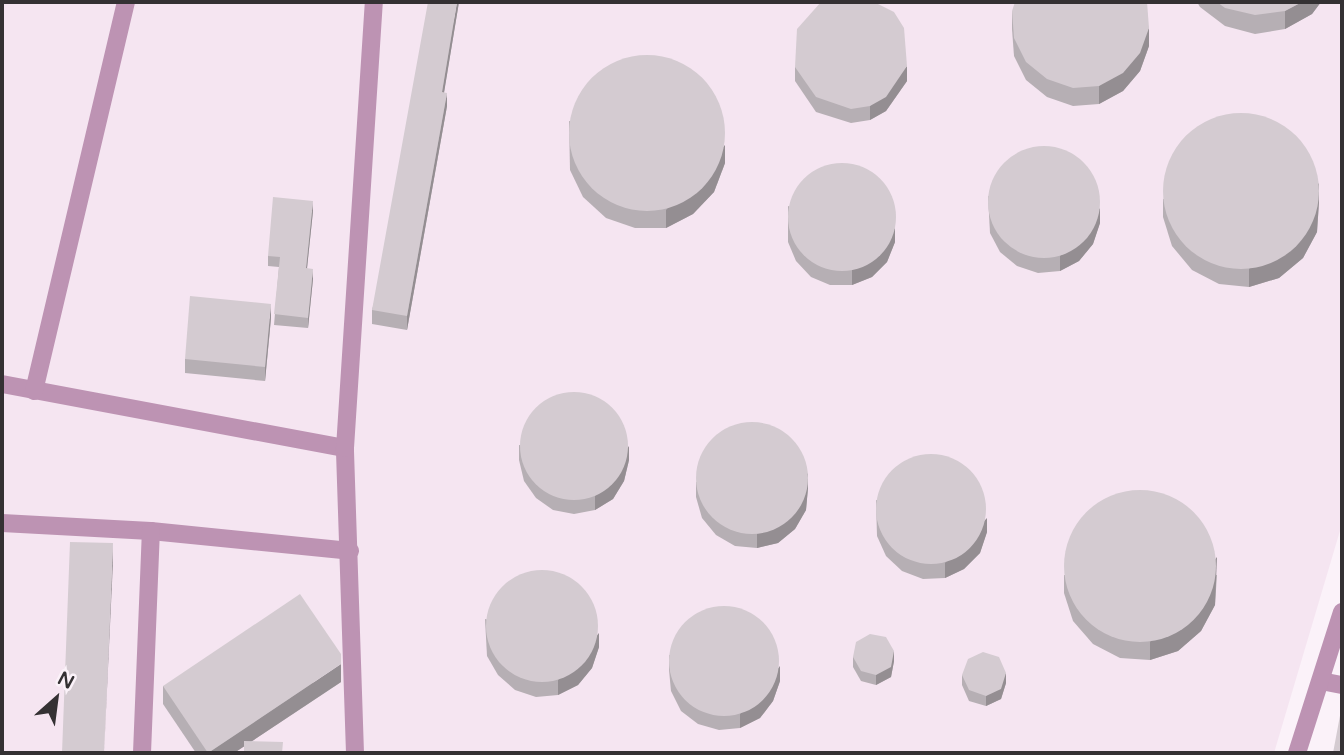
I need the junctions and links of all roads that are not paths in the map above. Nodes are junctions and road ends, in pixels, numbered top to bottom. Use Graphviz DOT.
graph roads {
  1 [pos="126,2"];
  2 [pos="374,2"];
  3 [pos="2,384"];
  4 [pos="34,391"];
  5 [pos="345,448"];
  6 [pos="2,523"];
  7 [pos="151,531"];
  8 [pos="350,551"];
  9 [pos="1342,612"];
  10 [pos="1321,681"];
  11 [pos="1342,685"];
  12 [pos="142,753"];
  13 [pos="355,753"];
  14 [pos="1297,753"];
  1 -- 4 [label="street"];
  2 -- 5 [label="street"];
  3 -- 4 [label="street"];
  4 -- 5 [label="street"];
  5 -- 8 [label="street"];
  6 -- 7 [label="street"];
  7 -- 8 [label="street"];
  7 -- 12 [label="street"];
  8 -- 13 [label="street"];
  9 -- 10 [label="street"];
  10 -- 11 [label="street"];
  10 -- 14 [label="street"];
}
